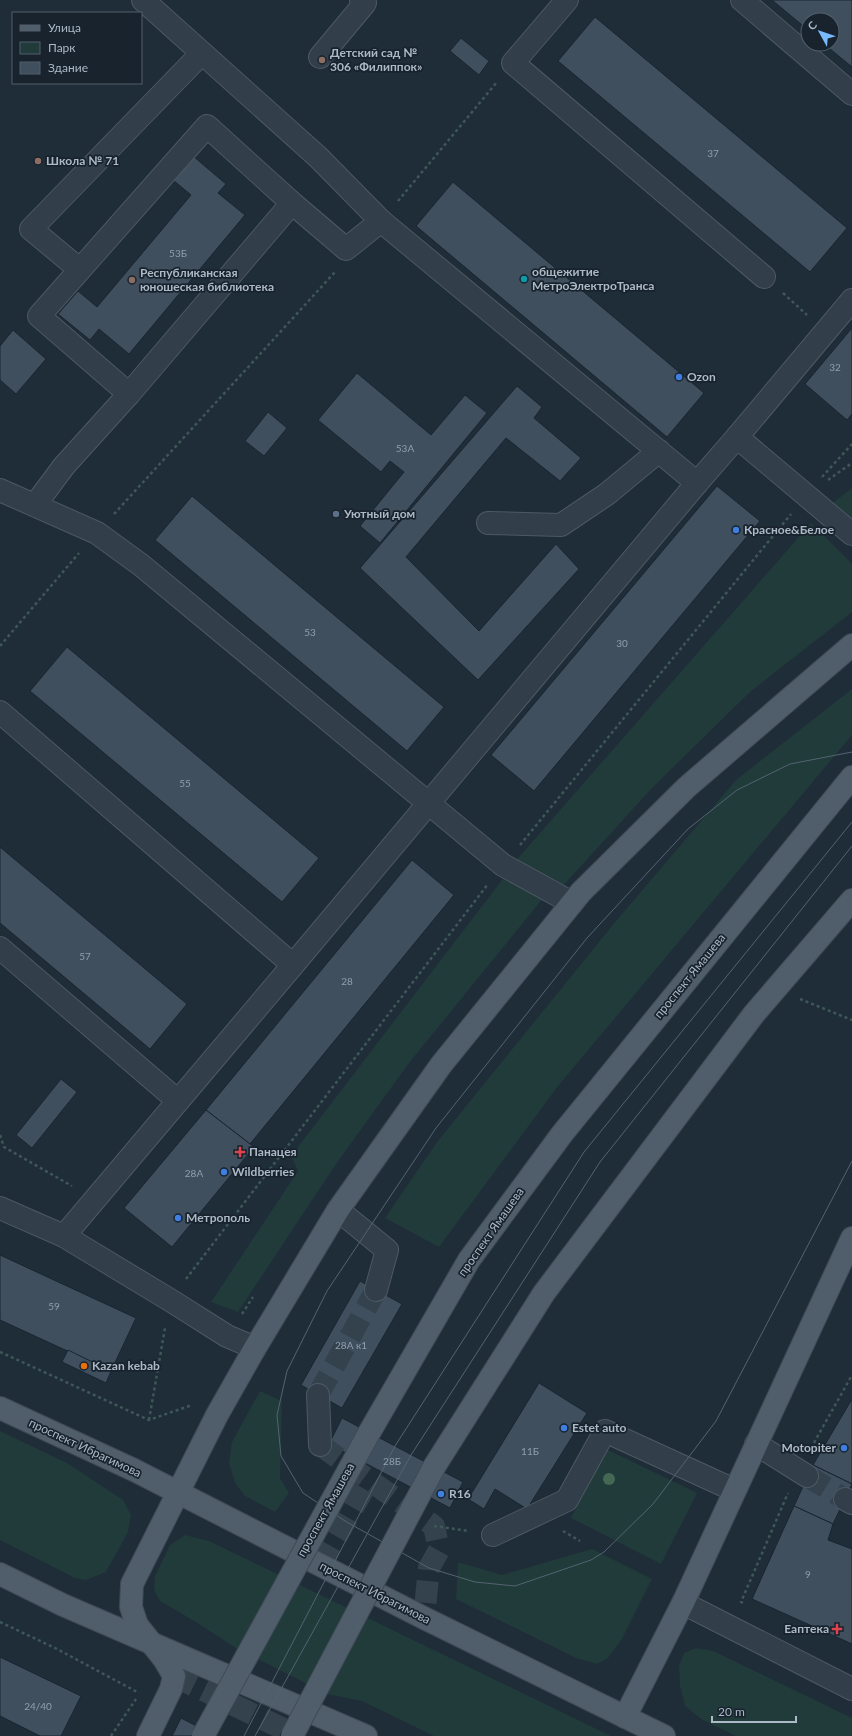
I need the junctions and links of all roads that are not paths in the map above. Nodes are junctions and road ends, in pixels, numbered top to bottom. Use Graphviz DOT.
graph roads {
  1 [pos="143,0"];
  2 [pos="361,0"];
  3 [pos="567,0"];
  4 [pos="742,0"];
  5 [pos="202,53"];
  6 [pos="320,57"];
  7 [pos="852,94"];
  8 [pos="292,203"];
  9 [pos="382,221"];
  10 [pos="79,269"];
  11 [pos="764,277"];
  12 [pos="852,300"];
  13 [pos="129,394"];
  14 [pos="737,437"];
  15 [pos="659,451"];
  16 [pos="697,483"];
  17 [pos="0,490"];
  18 [pos="35,505"];
  19 [pos="488,523"];
  20 [pos="852,534"];
  21 [pos="852,646"];
  22 [pos="0,712"];
  23 [pos="852,777"];
  24 [pos="428,804"];
  25 [pos="852,900"];
  26 [pos="572,904"];
  27 [pos="0,948"];
  28 [pos="293,965"];
  29 [pos="178,1100"];
  30 [pos="0,1208"];
  31 [pos="338,1210"];
  32 [pos="64,1236"];
  33 [pos="852,1238"];
  34 [pos="376,1290"];
  35 [pos="255,1348"];
  36 [pos="318,1395"];
  37 [pos="0,1408"];
  38 [pos="756,1444"];
  39 [pos="320,1445"];
  40 [pos="802,1473"];
  41 [pos="734,1490"];
  42 [pos="178,1493"];
  43 [pos="493,1535"];
  44 [pos="0,1574"];
  45 [pos="683,1603"];
  46 [pos="151,1643"];
  47 [pos="852,1689"];
  48 [pos="625,1717"];
  49 [pos="148,1736"];
  50 [pos="203,1736"];
  51 [pos="292,1736"];
  52 [pos="366,1736"];
  53 [pos="664,1736"];
  1 -- 5 [label="lane"];
  2 -- 6 [label="lane"];
  3 -- 11 [label="lane"];
  4 -- 7 [label="lane"];
  5 -- 9 [label="lane"];
  5 -- 10 [label="lane"];
  8 -- 9 [label="lane"];
  8 -- 10 [label="lane"];
  8 -- 13 [label="lane"];
  9 -- 15 [label="lane"];
  10 -- 13 [label="lane"];
  12 -- 14 [label="lane"];
  13 -- 18 [label="lane"];
  14 -- 16 [label="lane"];
  14 -- 20 [label="lane"];
  15 -- 16 [label="lane"];
  15 -- 19 [label="lane"];
  16 -- 24 [label="lane"];
  17 -- 18 [label="lane"];
  18 -- 24 [label="lane"];
  21 -- 26 [label="main road"];
  22 -- 28 [label="lane"];
  23 -- 50 [label="main road, проспект Ямашева, bridge"];
  24 -- 26 [label="lane"];
  24 -- 28 [label="lane"];
  25 -- 51 [label="main road, bridge"];
  26 -- 31 [label="main road"];
  27 -- 29 [label="lane"];
  28 -- 29 [label="lane"];
  29 -- 32 [label="lane"];
  30 -- 32 [label="lane"];
  31 -- 34 [label="lane"];
  31 -- 35 [label="main road"];
  32 -- 35 [label="lane"];
  33 -- 38 [label="main road"];
  35 -- 42 [label="main road"];
  36 -- 39 [label="lane"];
  37 -- 42 [label="main road, проспект Ибрагимова"];
  38 -- 40 [label="lane"];
  38 -- 41 [label="main road"];
  41 -- 43 [label="lane"];
  41 -- 45 [label="main road"];
  42 -- 46 [label="main road"];
  42 -- 48 [label="main road, проспект Ибрагимова"];
  44 -- 46 [label="main road"];
  45 -- 47 [label="lane"];
  45 -- 48 [label="main road"];
  46 -- 49 [label="main road"];
  46 -- 52 [label="main road"];
  48 -- 53 [label="main road, проспект Ибрагимова"];
}
